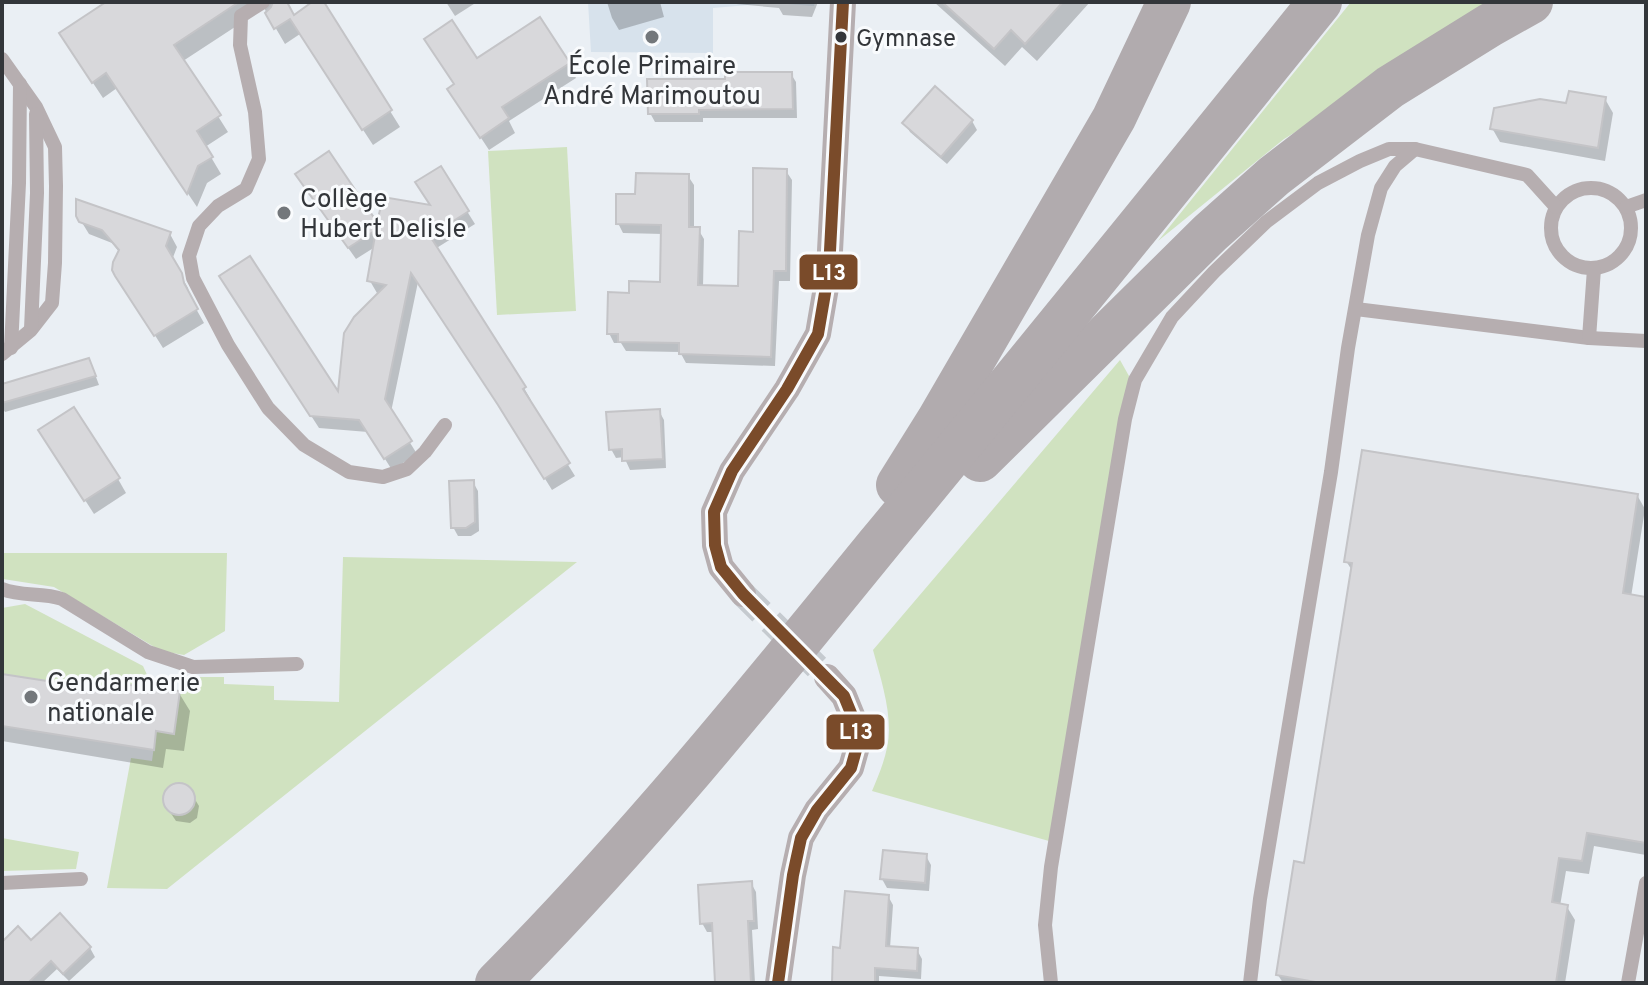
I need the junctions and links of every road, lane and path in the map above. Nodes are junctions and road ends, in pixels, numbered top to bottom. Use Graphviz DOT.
graph roads {
  1 [pos="263,2"];
  2 [pos="843,2"];
  3 [pos="1169,2"];
  4 [pos="1320,2"];
  5 [pos="1531,2"];
  6 [pos="2,59"];
  7 [pos="20,84"];
  8 [pos="36,107"];
  9 [pos="1415,149"];
  10 [pos="1646,200"];
  11 [pos="1556,207"];
  12 [pos="1626,207"];
  13 [pos="1594,269"];
  14 [pos="1356,309"];
  15 [pos="31,330"];
  16 [pos="1589,338"];
  17 [pos="1646,341"];
  18 [pos="6,351"];
  19 [pos="445,425"];
  20 [pos="2,589"];
  21 [pos="743,594"];
  22 [pos="833,600"];
  23 [pos="297,664"];
  24 [pos="827,677"];
  25 [pos="81,879"];
  26 [pos="2,883"];
  27 [pos="1646,883"];
  28 [pos="497,983"];
  29 [pos="778,983"];
  30 [pos="1051,983"];
  31 [pos="1250,983"];
  32 [pos="1628,983"];
  1 -- 19 [label="lane"];
  2 -- 21 [label="street"];
  3 -- 22 [label="highway"];
  4 -- 22 [label="highway"];
  5 -- 22 [label="highway"];
  6 -- 7 [label="lane"];
  7 -- 8 [label="lane"];
  7 -- 18 [label="lane"];
  8 -- 15 [label="lane"];
  8 -- 15 [label="lane"];
  9 -- 11 [label="lane"];
  9 -- 14 [label="lane"];
  9 -- 30 [label="lane"];
  10 -- 12 [label="lane"];
  11 -- 12 [label="lane"];
  11 -- 13 [label="lane"];
  12 -- 13 [label="lane"];
  13 -- 16 [label="lane"];
  14 -- 16 [label="lane"];
  14 -- 31 [label="lane"];
  15 -- 18 [label="lane"];
  16 -- 17 [label="lane"];
  20 -- 23 [label="lane"];
  22 -- 28 [label="highway"];
  24 -- 29 [label="street"];
  25 -- 26 [label="lane"];
  27 -- 32 [label="lane"];
}
